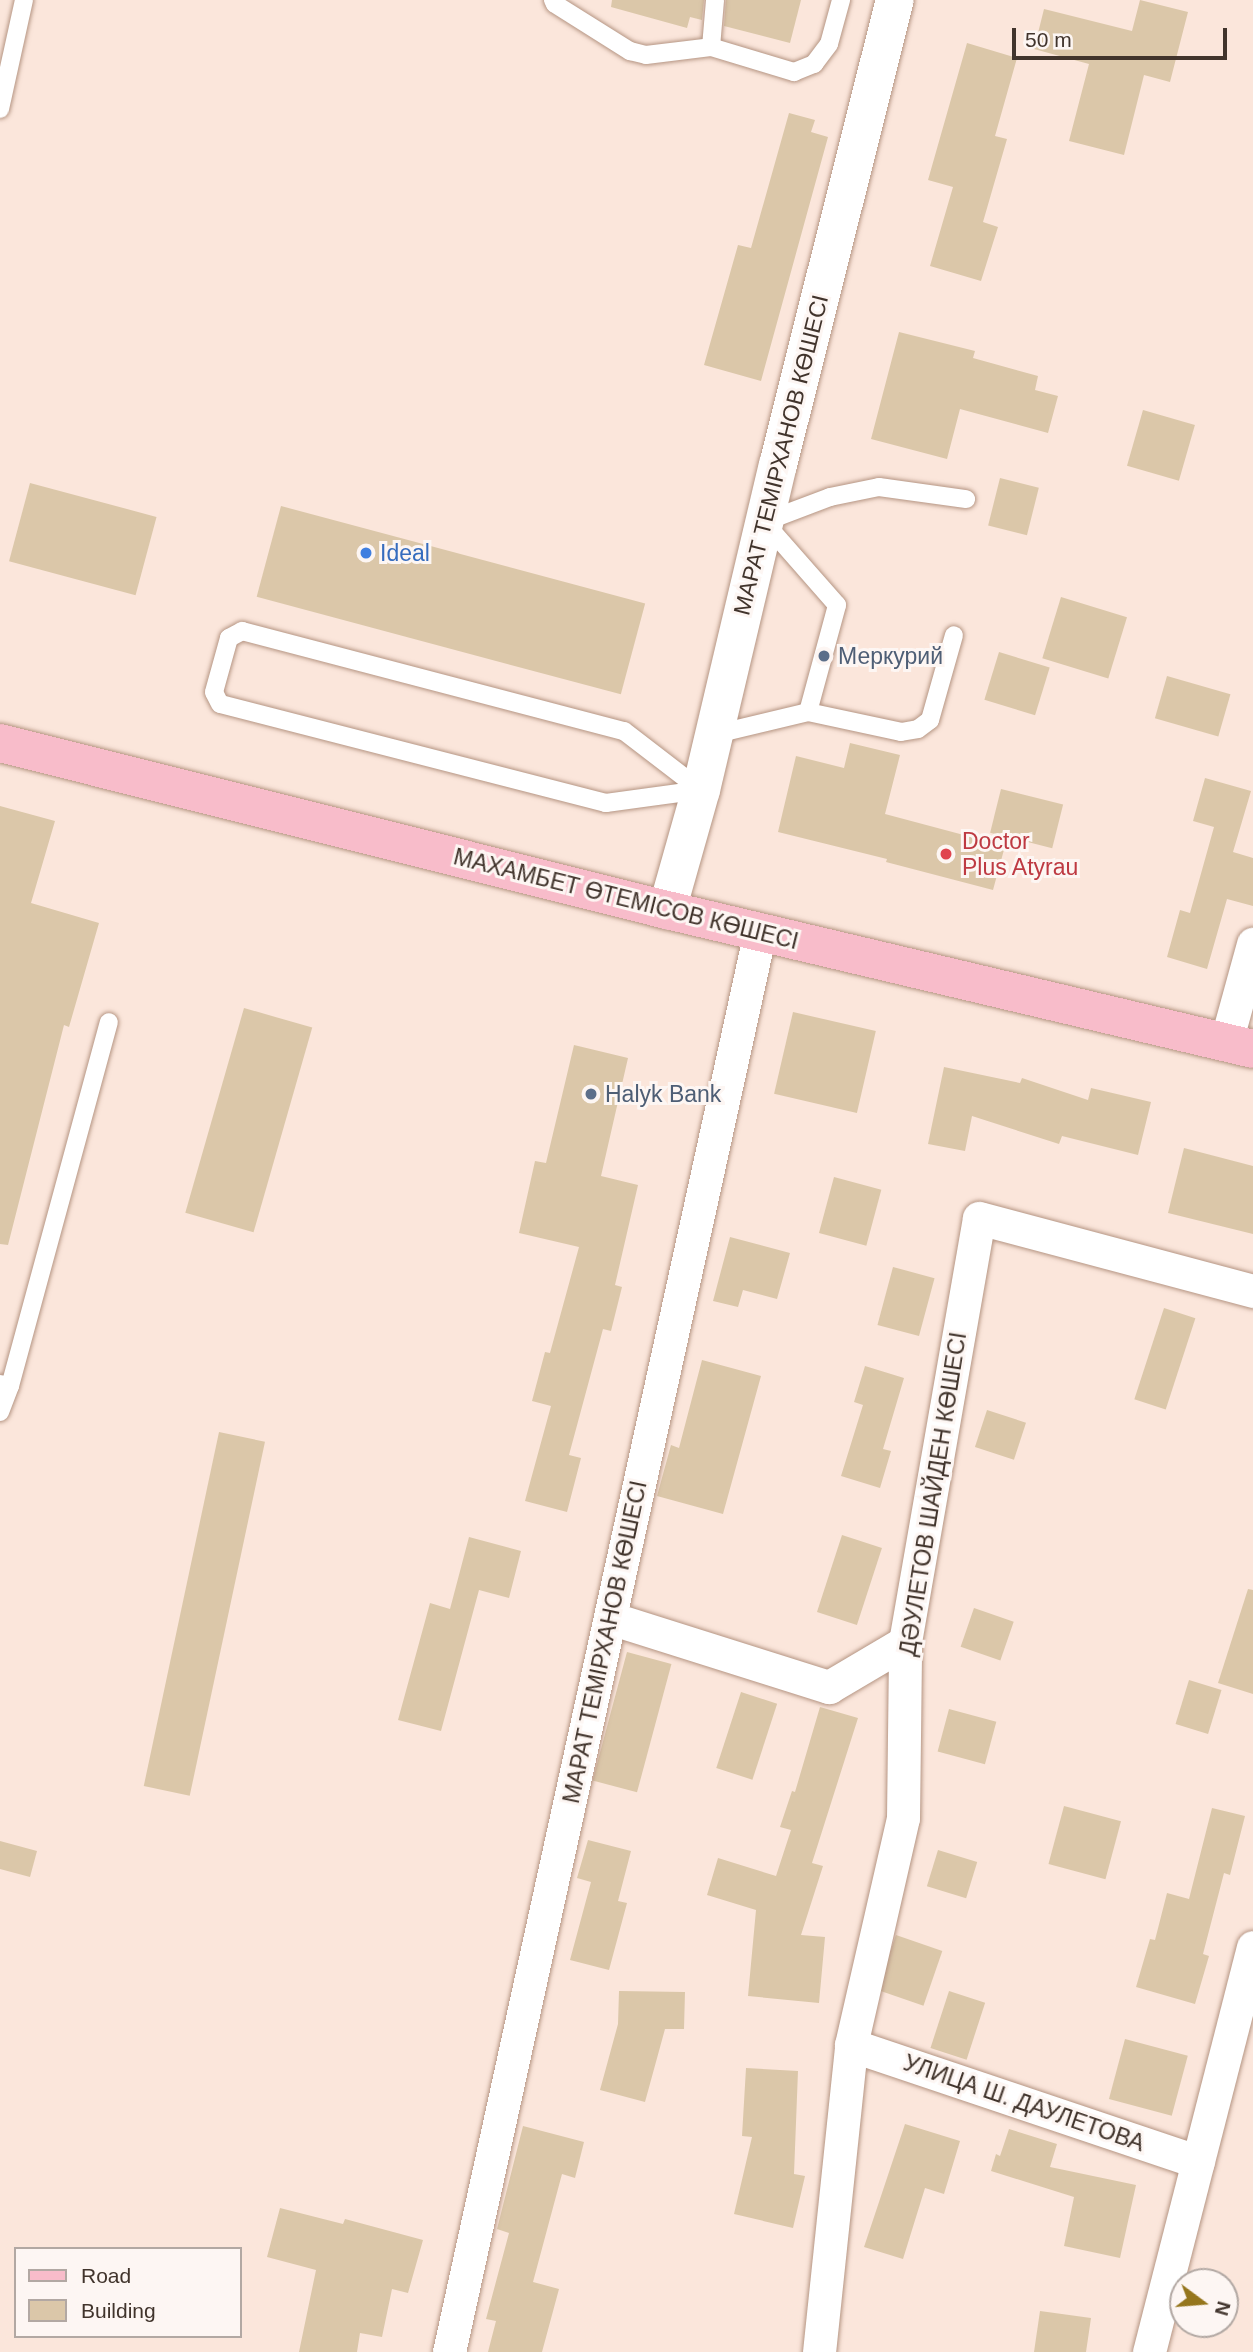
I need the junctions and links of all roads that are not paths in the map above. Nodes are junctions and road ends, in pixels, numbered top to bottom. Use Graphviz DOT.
graph roads {
  1 [pos="24,0"];
  2 [pos="553,0"];
  3 [pos="715,0"];
  4 [pos="841,0"];
  5 [pos="895,0"];
  6 [pos="710,47"];
  7 [pos="0,109"];
  8 [pos="966,499"];
  9 [pos="764,522"];
  10 [pos="954,635"];
  11 [pos="808,712"];
  12 [pos="712,735"];
  13 [pos="0,743"];
  14 [pos="701,790"];
  15 [pos="667,910"];
  16 [pos="760,932"];
  17 [pos="1253,944"];
  18 [pos="109,1022"];
  19 [pos="1240,1046"];
  20 [pos="1253,1291"];
  21 [pos="5,1385"];
  22 [pos="0,1412"];
  23 [pos="610,1618"];
  24 [pos="905,1642"];
  25 [pos="1253,1947"];
  26 [pos="850,2045"];
  27 [pos="1198,2162"];
  28 [pos="449,2352"];
  29 [pos="819,2352"];
  30 [pos="1149,2352"];
  1 -- 7 [label="lane"];
  2 -- 6 [label="lane"];
  3 -- 6 [label="lane"];
  4 -- 6 [label="lane"];
  5 -- 9 [label="street, МАРАТ ТЕМІРХАНОВ КӨШЕСІ"];
  8 -- 9 [label="lane"];
  9 -- 11 [label="lane"];
  9 -- 12 [label="street, МАРАТ ТЕМІРХАНОВ КӨШЕСІ"];
  10 -- 11 [label="lane"];
  11 -- 12 [label="lane"];
  12 -- 14 [label="street, МАРАТ ТЕМІРХАНОВ КӨШЕСІ"];
  13 -- 15 [label="main road, МАХАМБЕТ ӨТЕМІСОВ КӨШЕСІ"];
  14 -- 14 [label="lane"];
  14 -- 15 [label="street, МАРАТ ТЕМІРХАНОВ КӨШЕСІ"];
  15 -- 16 [label="main road, МАХАМБЕТ ӨТЕМІСОВ КӨШЕСІ"];
  16 -- 19 [label="main road, МАХАМБЕТ ӨТЕМІСОВ КӨШЕСІ"];
  16 -- 23 [label="street, МАРАТ ТЕМІРХАНОВ КӨШЕСІ"];
  17 -- 19 [label="street"];
  18 -- 21 [label="lane"];
  20 -- 24 [label="street, ДӘУЛЕТОВ ШАЙДЕН КӨШЕСІ"];
  21 -- 22 [label="lane"];
  23 -- 24 [label="street"];
  23 -- 28 [label="street, МАРАТ ТЕМІРХАНОВ КӨШЕСІ"];
  24 -- 26 [label="street, ДӘУЛЕТОВ ШАЙДЕН КӨШЕСІ"];
  25 -- 27 [label="street"];
  26 -- 27 [label="street, УЛИЦА Ш. ДАУЛЕТОВА"];
  26 -- 29 [label="street, ДӘУЛЕТОВ ШАЙДЕН КӨШЕСІ"];
  27 -- 30 [label="street"];
}
